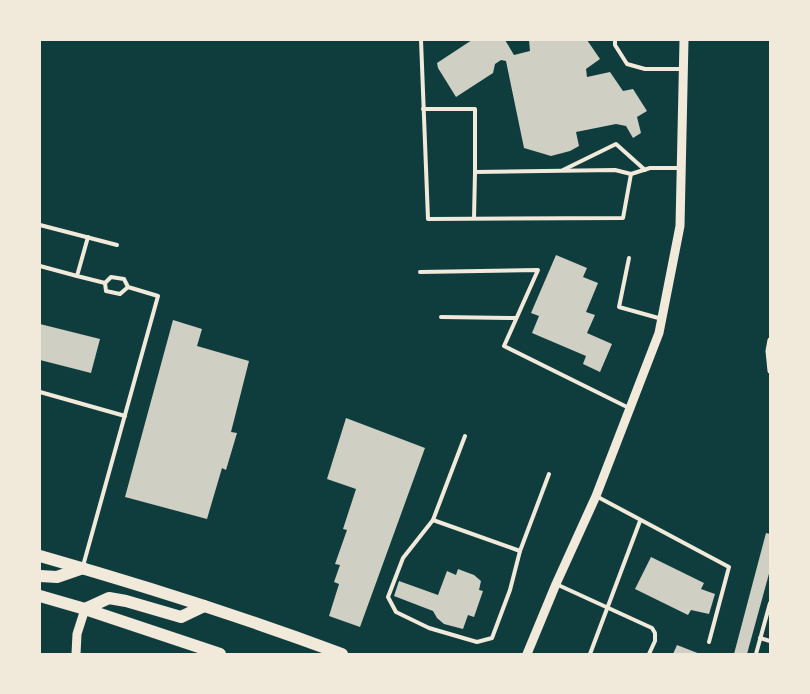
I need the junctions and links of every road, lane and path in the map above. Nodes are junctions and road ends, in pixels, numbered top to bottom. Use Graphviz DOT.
graph roads {
  1 [pos="420,40"];
  2 [pos="615,40"];
  3 [pos="684,40"];
  4 [pos="684,69"];
  5 [pos="423,109"];
  6 [pos="682,168"];
  7 [pos="645,170"];
  8 [pos="561,171"];
  9 [pos="475,172"];
  10 [pos="631,174"];
  11 [pos="474,218"];
  12 [pos="40,225"];
  13 [pos="88,238"];
  14 [pos="117,245"];
  15 [pos="629,258"];
  16 [pos="40,266"];
  17 [pos="420,272"];
  18 [pos="77,276"];
  19 [pos="105,282"];
  20 [pos="128,287"];
  21 [pos="441,316"];
  22 [pos="516,318"];
  23 [pos="662,319"];
  24 [pos="770,340"];
  25 [pos="770,371"];
  26 [pos="40,392"];
  27 [pos="630,409"];
  28 [pos="125,416"];
  29 [pos="465,436"];
  30 [pos="549,474"];
  31 [pos="596,496"];
  32 [pos="433,520"];
  33 [pos="640,520"];
  34 [pos="520,551"];
  35 [pos="40,556"];
  36 [pos="83,568"];
  37 [pos="40,576"];
  38 [pos="556,584"];
  39 [pos="40,596"];
  40 [pos="770,603"];
  41 [pos="204,606"];
  42 [pos="607,608"];
  43 [pos="85,609"];
  44 [pos="760,638"];
  45 [pos="770,640"];
  46 [pos="709,642"];
  47 [pos="76,654"];
  48 [pos="220,654"];
  49 [pos="342,654"];
  50 [pos="527,654"];
  51 [pos="590,654"];
  52 [pos="649,654"];
  53 [pos="756,654"];
  1 -- 5 [label="lane"];
  2 -- 4 [label="lane"];
  3 -- 4 [label="street"];
  4 -- 6 [label="street"];
  5 -- 9 [label="lane"];
  5 -- 11 [label="lane"];
  6 -- 7 [label="lane"];
  6 -- 23 [label="street"];
  7 -- 8 [label="lane"];
  7 -- 10 [label="lane"];
  8 -- 9 [label="lane"];
  8 -- 10 [label="lane"];
  9 -- 11 [label="lane"];
  10 -- 11 [label="lane"];
  12 -- 13 [label="lane"];
  13 -- 14 [label="lane"];
  13 -- 18 [label="lane"];
  15 -- 23 [label="lane"];
  16 -- 18 [label="lane"];
  17 -- 22 [label="lane"];
  18 -- 19 [label="lane"];
  19 -- 20 [label="lane"];
  19 -- 20 [label="lane"];
  20 -- 28 [label="lane"];
  21 -- 22 [label="lane"];
  22 -- 27 [label="lane"];
  23 -- 27 [label="street"];
  24 -- 25 [label="street"];
  26 -- 28 [label="lane"];
  27 -- 31 [label="street"];
  28 -- 36 [label="lane"];
  29 -- 32 [label="lane"];
  30 -- 34 [label="lane"];
  31 -- 33 [label="lane"];
  31 -- 38 [label="street"];
  32 -- 34 [label="lane"];
  32 -- 34 [label="lane"];
  33 -- 42 [label="lane"];
  33 -- 46 [label="lane"];
  35 -- 36 [label="main road"];
  36 -- 37 [label="main road"];
  36 -- 41 [label="main road"];
  38 -- 42 [label="lane"];
  38 -- 50 [label="street"];
  39 -- 43 [label="main road"];
  40 -- 44 [label="lane"];
  41 -- 43 [label="main road"];
  41 -- 49 [label="main road"];
  42 -- 51 [label="lane"];
  42 -- 52 [label="lane"];
  43 -- 47 [label="street"];
  43 -- 48 [label="main road"];
  44 -- 45 [label="lane"];
  44 -- 53 [label="lane"];
}
